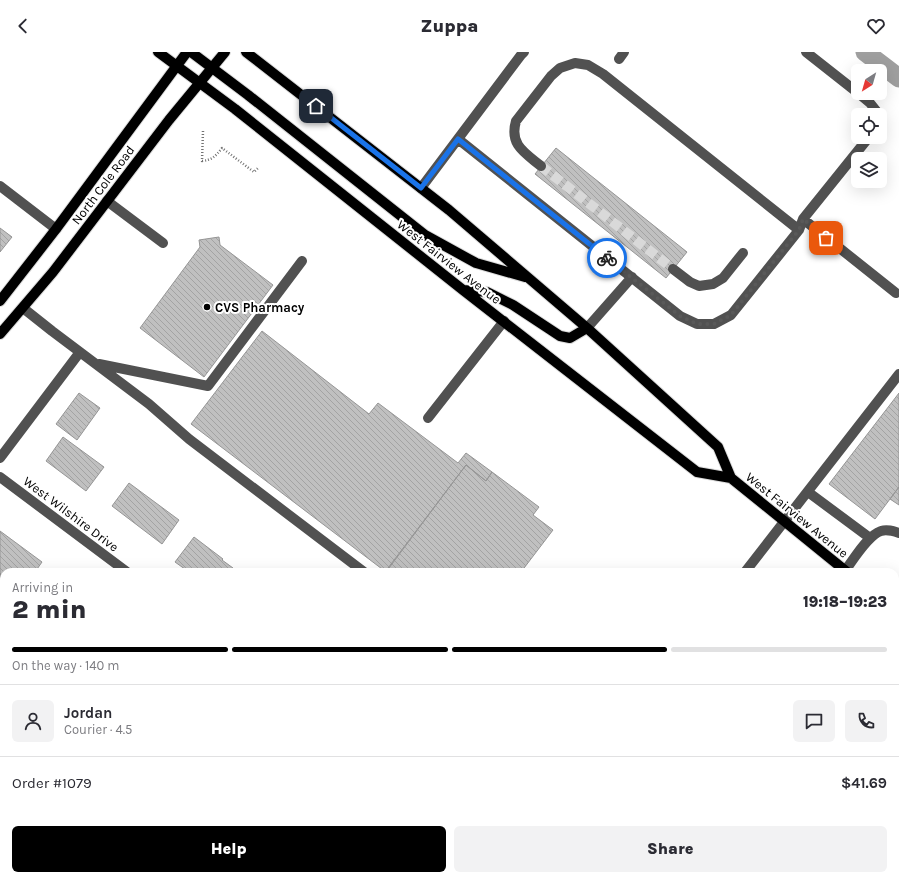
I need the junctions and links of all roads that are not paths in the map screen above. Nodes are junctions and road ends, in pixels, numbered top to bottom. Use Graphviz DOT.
graph roads {
  1 [pos="158,52"];
  2 [pos="187,52"];
  3 [pos="191,52"];
  4 [pos="202,52"];
  5 [pos="226,52"];
  6 [pos="246,52"];
  7 [pos="524,52"];
  8 [pos="806,52"];
  9 [pos="177,66"];
  10 [pos="214,66"];
  11 [pos="200,83"];
  12 [pos="851,87"];
  13 [pos="866,100"];
  14 [pos="873,108"];
  15 [pos="458,139"];
  16 [pos="862,144"];
  17 [pos="541,166"];
  18 [pos="0,186"];
  19 [pos="421,188"];
  20 [pos="107,201"];
  21 [pos="803,219"];
  22 [pos="56,229"];
  23 [pos="799,230"];
  24 [pos="163,243"];
  25 [pos="743,254"];
  26 [pos="302,261"];
  27 [pos="673,269"];
  28 [pos="632,277"];
  29 [pos="529,278"];
  30 [pos="463,290"];
  31 [pos="896,293"];
  32 [pos="0,301"];
  33 [pos="23,308"];
  34 [pos="504,321"];
  35 [pos="587,328"];
  36 [pos="0,334"];
  37 [pos="80,352"];
  38 [pos="95,363"];
  39 [pos="899,374"];
  40 [pos="428,418"];
  41 [pos="0,458"];
  42 [pos="0,477"];
  43 [pos="731,478"];
  44 [pos="808,492"];
  45 [pos="785,521"];
  46 [pos="899,533"];
  47 [pos="870,538"];
  48 [pos="122,568"];
  49 [pos="359,568"];
  50 [pos="748,568"];
  51 [pos="842,568"];
  52 [pos="848,568"];
  1 -- 9 [label="main road, West Fairview Avenue"];
  2 -- 9 [label="main road, North Cole Road"];
  3 -- 10 [label="main road"];
  4 -- 10 [label="main road"];
  5 -- 10 [label="main road, North Cole Road"];
  6 -- 19 [label="main road, West Fairview Avenue"];
  7 -- 15 [label="street"];
  8 -- 12 [label="street"];
  9 -- 11 [label="main road, West Fairview Avenue"];
  9 -- 22 [label="main road, North Cole Road"];
  10 -- 11 [label="main road, North Cole Road"];
  10 -- 29 [label="main road"];
  11 -- 20 [label="main road, North Cole Road"];
  11 -- 30 [label="main road, West Fairview Avenue"];
  13 -- 14 [label="street"];
  15 -- 19 [label="street"];
  15 -- 28 [label="street"];
  16 -- 21 [label="street"];
  17 -- 23 [label="street"];
  18 -- 22 [label="street"];
  19 -- 29 [label="main road, West Fairview Avenue"];
  20 -- 24 [label="street"];
  20 -- 33 [label="main road, North Cole Road"];
  21 -- 23 [label="street"];
  21 -- 31 [label="street"];
  22 -- 32 [label="main road, North Cole Road"];
  23 -- 28 [label="street"];
  25 -- 27 [label="street"];
  26 -- 38 [label="street"];
  28 -- 35 [label="street"];
  29 -- 35 [label="main road, West Fairview Avenue"];
  30 -- 34 [label="main road, West Fairview Avenue"];
  30 -- 35 [label="main road"];
  33 -- 36 [label="main road, North Cole Road"];
  33 -- 37 [label="street"];
  34 -- 40 [label="street"];
  34 -- 43 [label="main road, West Fairview Avenue"];
  35 -- 43 [label="main road, West Fairview Avenue"];
  37 -- 38 [label="street"];
  37 -- 41 [label="street"];
  38 -- 49 [label="street"];
  39 -- 44 [label="street"];
  42 -- 48 [label="street, West Wilshire Drive"];
  43 -- 45 [label="main road, West Fairview Avenue"];
  44 -- 45 [label="street"];
  44 -- 47 [label="street"];
  45 -- 50 [label="street"];
  45 -- 51 [label="main road, West Fairview Avenue"];
  46 -- 47 [label="street"];
  47 -- 52 [label="street"];
}
